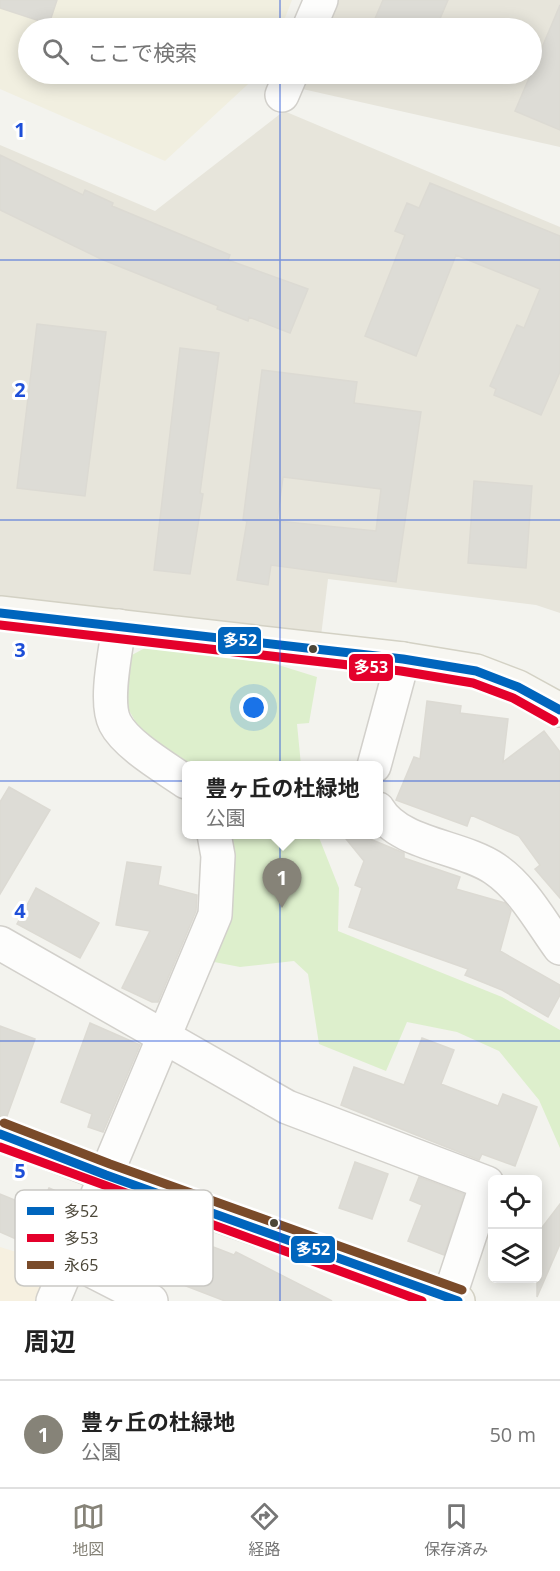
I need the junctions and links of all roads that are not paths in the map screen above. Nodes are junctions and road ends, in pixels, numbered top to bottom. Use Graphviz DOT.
graph roads {
  1 [pos="321,0"];
  2 [pos="313,18"];
  3 [pos="0,613"];
  4 [pos="119,626"];
  5 [pos="403,659"];
  6 [pos="560,710"];
  7 [pos="375,761"];
  8 [pos="182,779"];
  9 [pos="383,818"];
  10 [pos="215,839"];
  11 [pos="0,943"];
  12 [pos="560,948"];
  13 [pos="164,1038"];
  14 [pos="0,1134"];
  15 [pos="106,1175"];
  16 [pos="100,1190"];
  17 [pos="148,1190"];
  18 [pos="213,1214"];
  19 [pos="60,1286"];
  20 [pos="122,1286"];
  21 [pos="452,1300"];
  22 [pos="53,1301"];
  23 [pos="151,1301"];
  1 -- 2 [label="street"];
  3 -- 4 [label="street"];
  4 -- 5 [label="street"];
  4 -- 8 [label="street"];
  5 -- 6 [label="street"];
  5 -- 7 [label="street"];
  9 -- 12 [label="street"];
  10 -- 13 [label="street"];
  11 -- 13 [label="street"];
  13 -- 15 [label="street"];
  13 -- 21 [label="street"];
  14 -- 15 [label="street"];
  15 -- 16 [label="street"];
  15 -- 17 [label="street"];
  18 -- 21 [label="street"];
  19 -- 22 [label="street"];
  20 -- 23 [label="street"];
}
